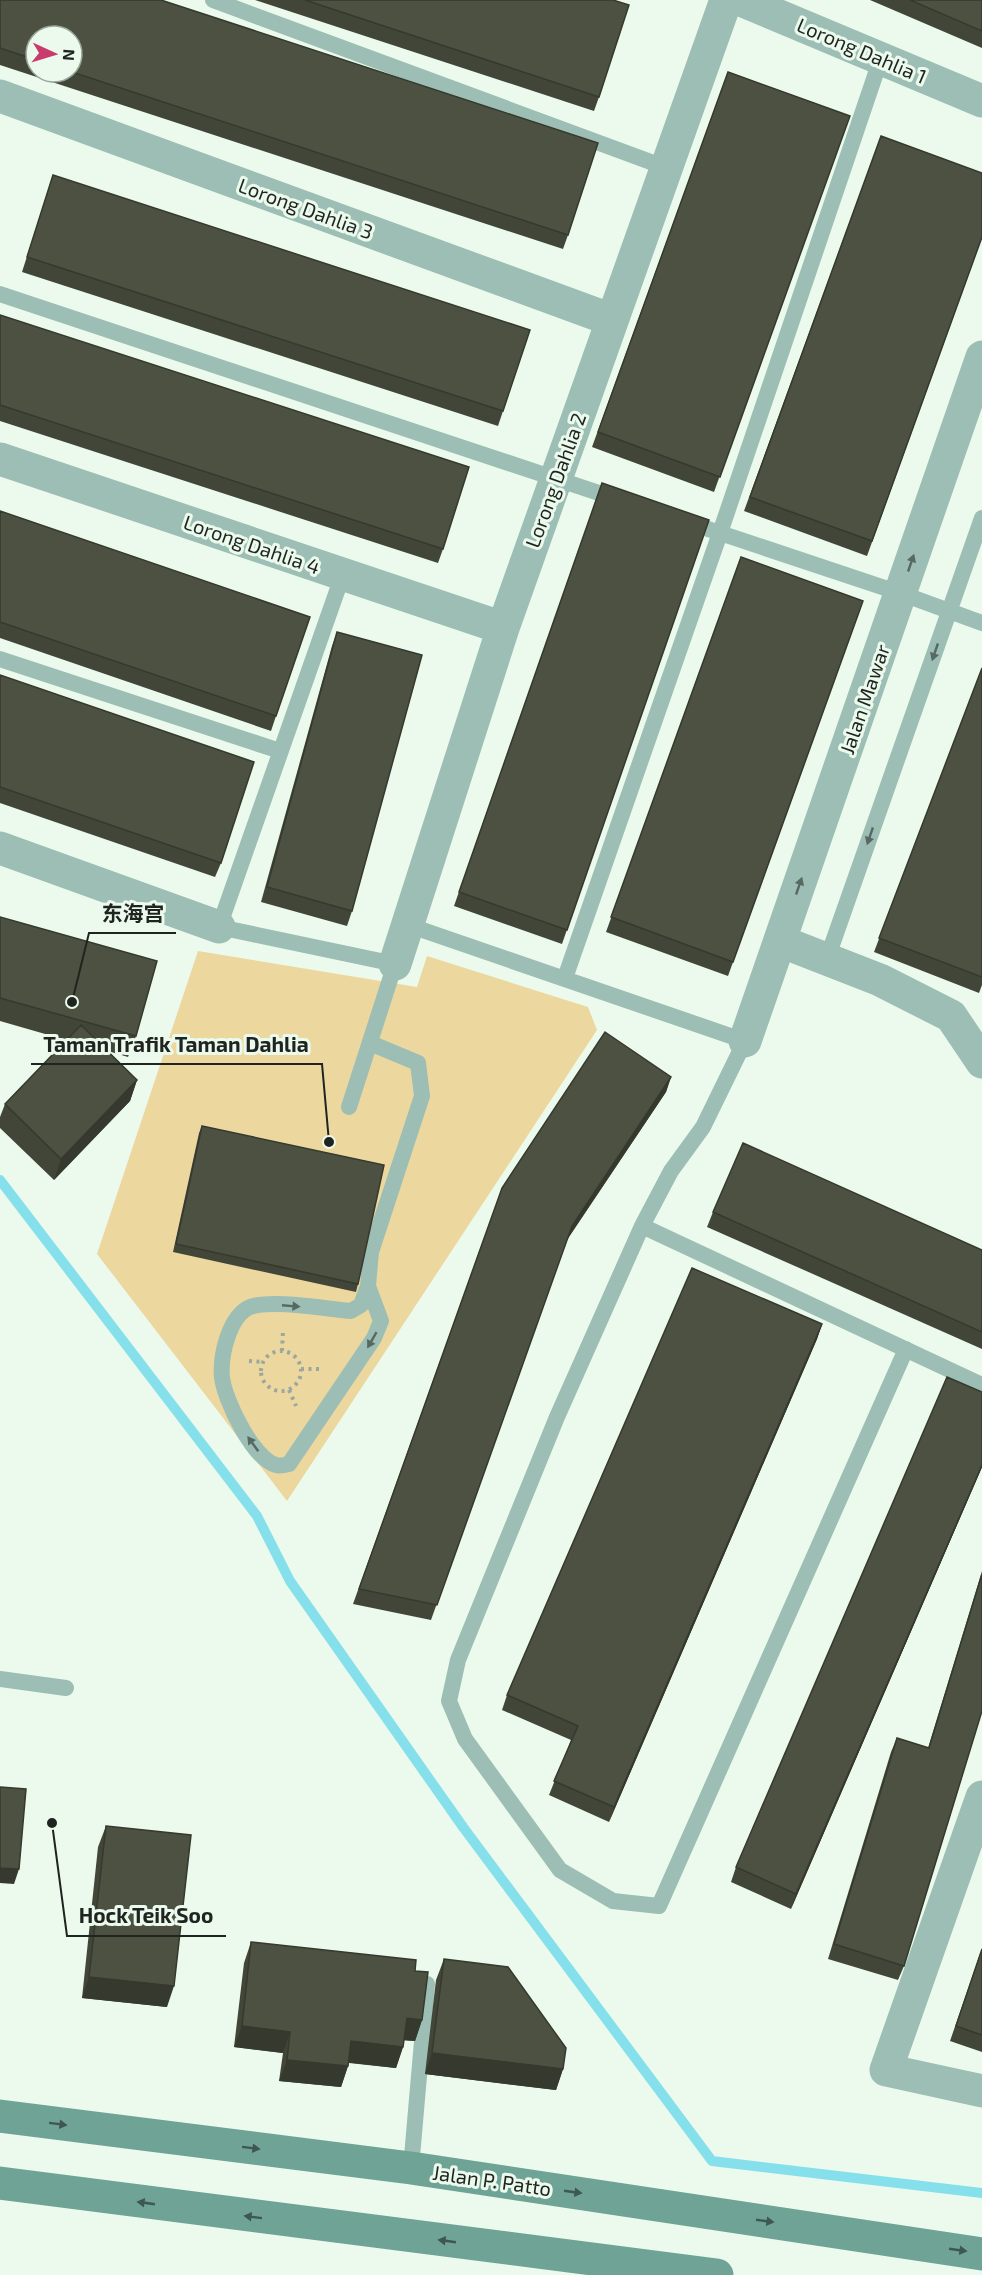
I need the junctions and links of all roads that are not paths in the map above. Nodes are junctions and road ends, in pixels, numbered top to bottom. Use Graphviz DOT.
graph roads {
  1 [pos="213,0"];
  2 [pos="726,0"];
  3 [pos="741,0"];
  4 [pos="881,58"];
  5 [pos="0,96"];
  6 [pos="982,101"];
  7 [pos="667,168"];
  8 [pos="0,294"];
  9 [pos="612,320"];
  10 [pos="982,357"];
  11 [pos="0,459"];
  12 [pos="556,478"];
  13 [pos="633,504"];
  14 [pos="982,518"];
  15 [pos="676,519"];
  16 [pos="720,533"];
  17 [pos="343,574"];
  18 [pos="900,593"];
  19 [pos="949,611"];
  20 [pos="982,623"];
  21 [pos="503,628"];
  22 [pos="0,659"];
  23 [pos="280,752"];
  24 [pos="0,849"];
  25 [pos="408,926"];
  26 [pos="219,927"];
  27 [pos="780,941"];
  28 [pos="827,959"];
  29 [pos="395,964"];
  30 [pos="565,978"];
  31 [pos="745,1041"];
  32 [pos="370,1043"];
  33 [pos="982,1062"];
  34 [pos="349,1107"];
  35 [pos="642,1226"];
  36 [pos="368,1286"];
  37 [pos="906,1349"];
  38 [pos="982,1385"];
  39 [pos="0,1679"];
  40 [pos="66,1688"];
  41 [pos="982,1797"];
  42 [pos="427,1984"];
  43 [pos="982,2091"];
  44 [pos="0,2116"];
  45 [pos="411,2168"];
  46 [pos="0,2183"];
  47 [pos="504,2249"];
  48 [pos="982,2253"];
  49 [pos="609,2268"];
  50 [pos="543,2275"];
  51 [pos="717,2275"];
  1 -- 7 [label="lane"];
  2 -- 7 [label="street, Lorong Dahlia 2"];
  3 -- 4 [label="street, Lorong Dahlia 1"];
  4 -- 6 [label="street, Lorong Dahlia 1"];
  4 -- 16 [label="lane"];
  5 -- 9 [label="street, Lorong Dahlia 3"];
  7 -- 9 [label="street, Lorong Dahlia 2"];
  8 -- 12 [label="lane"];
  9 -- 12 [label="street, Lorong Dahlia 2"];
  18 -- 10 [label="street, Jalan Mawar, one-way"];
  11 -- 17 [label="street, Lorong Dahlia 4"];
  12 -- 13 [label="lane"];
  12 -- 21 [label="street, Lorong Dahlia 2"];
  14 -- 19 [label="lane"];
  15 -- 16 [label="lane"];
  16 -- 18 [label="lane"];
  16 -- 30 [label="lane"];
  17 -- 21 [label="street, Lorong Dahlia 4"];
  17 -- 23 [label="lane"];
  18 -- 19 [label="lane"];
  27 -- 18 [label="street, Jalan Mawar, one-way"];
  19 -- 20 [label="lane"];
  19 -- 28 [label="lane, one-way"];
  21 -- 25 [label="street, Lorong Dahlia 2"];
  22 -- 23 [label="lane"];
  23 -- 26 [label="lane"];
  24 -- 26 [label="street"];
  25 -- 29 [label="street, Lorong Dahlia 2"];
  25 -- 30 [label="lane"];
  26 -- 29 [label="lane"];
  27 -- 28 [label="street"];
  27 -- 31 [label="street, Jalan Mawar"];
  28 -- 33 [label="street"];
  29 -- 32 [label="lane"];
  30 -- 31 [label="lane"];
  31 -- 35 [label="lane"];
  32 -- 34 [label="lane"];
  32 -- 36 [label="lane"];
  35 -- 37 [label="lane"];
  35 -- 37 [label="lane"];
  36 -- 36 [label="lane, one-way"];
  37 -- 38 [label="lane"];
  39 -- 40 [label="lane"];
  41 -- 43 [label="street"];
  42 -- 45 [label="lane"];
  44 -- 45 [label="street, Jalan P. Patto, one-way"];
  45 -- 48 [label="street, Jalan P. Patto, one-way"];
  47 -- 46 [label="street, one-way"];
  47 -- 49 [label="street"];
  47 -- 50 [label="street"];
  49 -- 51 [label="street"];
}
